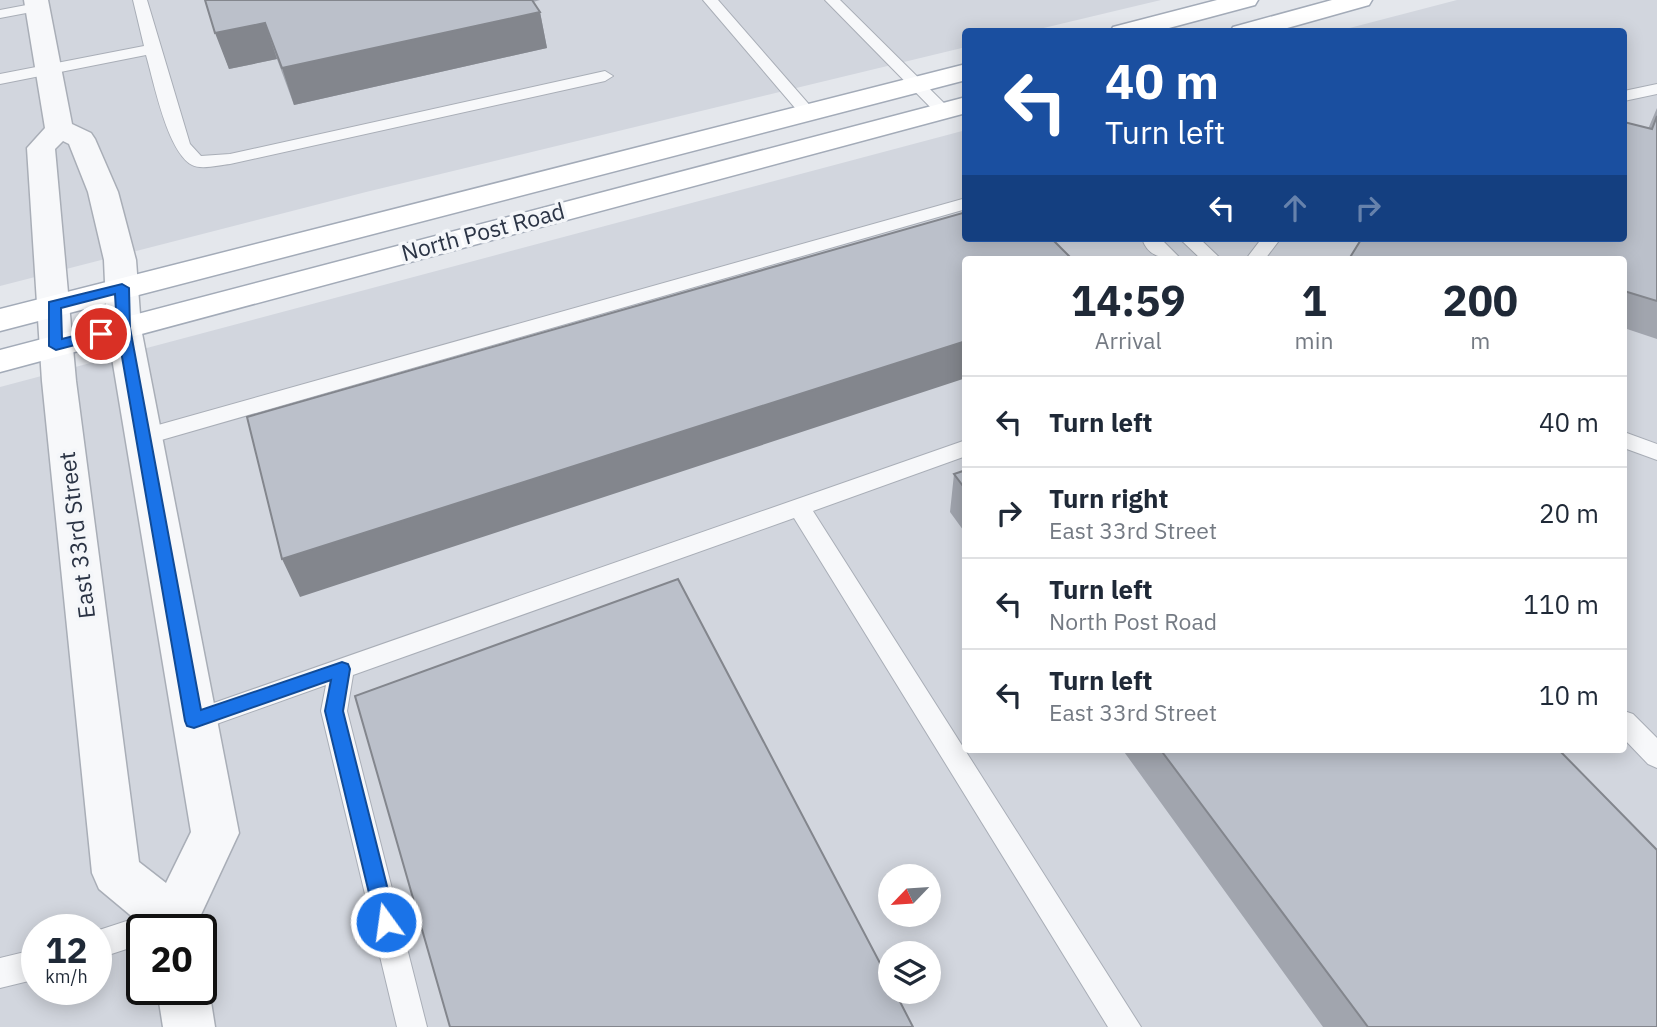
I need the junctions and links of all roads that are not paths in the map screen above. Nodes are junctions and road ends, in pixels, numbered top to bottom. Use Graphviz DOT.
graph roads {
  1 [pos="140,0"];
  2 [pos="710,0"];
  3 [pos="832,0"];
  4 [pos="1246,0"];
  5 [pos="1360,0"];
  6 [pos="36,3"];
  7 [pos="0,14"];
  8 [pos="1138,28"];
  9 [pos="1257,28"];
  10 [pos="152,49"];
  11 [pos="48,69"];
  12 [pos="962,73"];
  13 [pos="605,76"];
  14 [pos="0,79"];
  15 [pos="917,84"];
  16 [pos="1657,89"];
  17 [pos="1627,95"];
  18 [pos="955,108"];
  19 [pos="807,112"];
  20 [pos="59,129"];
  21 [pos="962,204"];
  22 [pos="1152,242"];
  23 [pos="1193,242"];
  24 [pos="1269,242"];
  25 [pos="1168,256"];
  26 [pos="1209,256"];
  27 [pos="1257,256"];
  28 [pos="122,288"];
  29 [pos="54,306"];
  30 [pos="0,320"];
  31 [pos="124,328"];
  32 [pos="56,346"];
  33 [pos="0,361"];
  34 [pos="144,437"];
  35 [pos="1627,441"];
  36 [pos="962,449"];
  37 [pos="1657,452"];
  38 [pos="799,507"];
  39 [pos="342,669"];
  40 [pos="194,721"];
  41 [pos="1627,721"];
  42 [pos="1627,723"];
  43 [pos="1657,731"];
  44 [pos="1657,756"];
  45 [pos="148,914"];
  46 [pos="166,914"];
  47 [pos="21,968"];
  48 [pos="0,973"];
  49 [pos="186,1005"];
  50 [pos="189,1027"];
  51 [pos="412,1027"];
  52 [pos="1126,1027"];
  1 -- 10 [label="lane"];
  2 -- 19 [label="lane"];
  3 -- 15 [label="lane"];
  4 -- 8 [label="main road"];
  5 -- 9 [label="main road"];
  6 -- 7 [label="lane"];
  6 -- 11 [label="street"];
  10 -- 11 [label="lane"];
  10 -- 13 [label="lane"];
  11 -- 14 [label="lane"];
  11 -- 20 [label="street"];
  12 -- 15 [label="main road, North Post Road"];
  15 -- 18 [label="lane"];
  15 -- 19 [label="main road, North Post Road"];
  16 -- 17 [label="lane"];
  18 -- 31 [label="main road, North Post Road"];
  19 -- 28 [label="main road, North Post Road"];
  20 -- 28 [label="street"];
  20 -- 29 [label="street, East 33rd Street"];
  21 -- 34 [label="lane"];
  22 -- 25 [label="lane"];
  23 -- 26 [label="lane"];
  24 -- 27 [label="lane"];
  28 -- 29 [label="main road, North Post Road"];
  28 -- 31 [label="street"];
  29 -- 30 [label="main road, North Post Road"];
  29 -- 32 [label="street, East 33rd Street"];
  31 -- 32 [label="main road, North Post Road"];
  31 -- 34 [label="street"];
  32 -- 33 [label="main road, North Post Road"];
  32 -- 45 [label="street, East 33rd Street"];
  34 -- 40 [label="street"];
  35 -- 37 [label="lane"];
  36 -- 38 [label="lane"];
  38 -- 39 [label="lane"];
  38 -- 52 [label="lane"];
  39 -- 40 [label="lane"];
  39 -- 51 [label="lane"];
  40 -- 46 [label="street"];
  41 -- 43 [label="lane"];
  42 -- 44 [label="lane"];
  47 -- 48 [label="lane"];
  49 -- 50 [label="street"];
}
